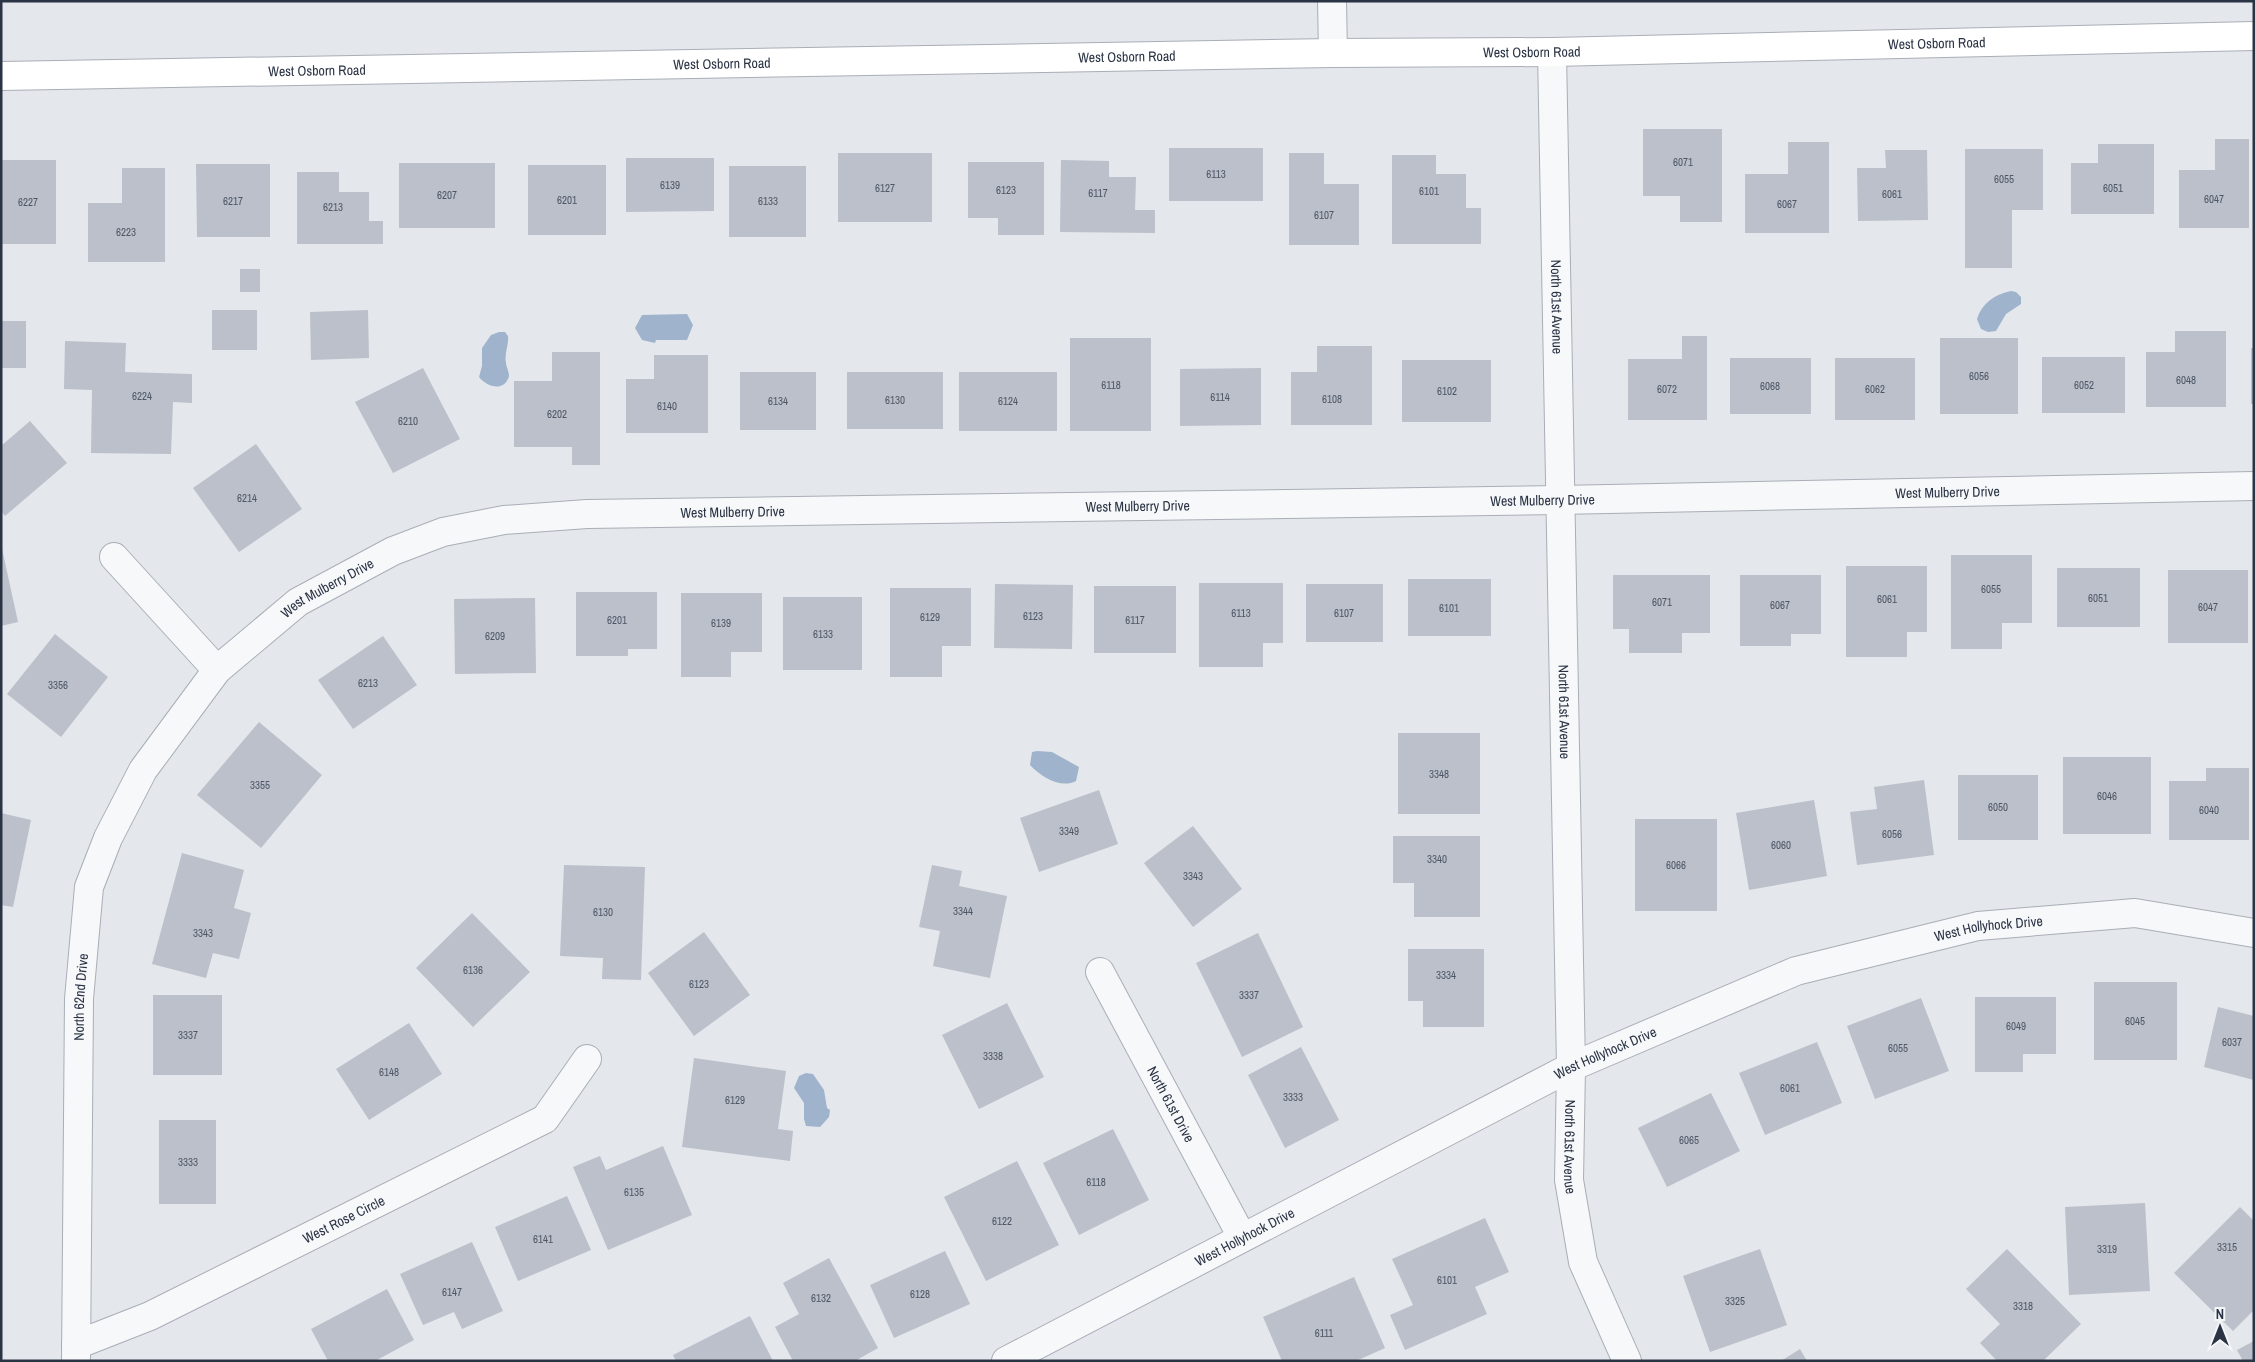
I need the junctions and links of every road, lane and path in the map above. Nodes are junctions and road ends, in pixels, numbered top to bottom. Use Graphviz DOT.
graph roads {
  1 [pos="1332,1"];
  2 [pos="2254,36"];
  3 [pos="1552,52"];
  4 [pos="1333,53"];
  5 [pos="1,76"];
  6 [pos="2254,486"];
  7 [pos="1560,500"];
  8 [pos="114,557"];
  9 [pos="217,670"];
  10 [pos="2254,933"];
  11 [pos="1100,972"];
  12 [pos="587,1059"];
  13 [pos="1570,1067"];
  14 [pos="1242,1237"];
  15 [pos="76,1353"];
  16 [pos="1006,1361"];
  17 [pos="1628,1361"];
  1 -- 4 [label="street"];
  2 -- 3 [label="street, West Osborn Road"];
  3 -- 4 [label="street, West Osborn Road"];
  3 -- 7 [label="street, North 61st Avenue"];
  4 -- 5 [label="street, West Osborn Road"];
  6 -- 7 [label="street, West Mulberry Drive"];
  7 -- 9 [label="street, West Mulberry Drive"];
  7 -- 13 [label="street, North 61st Avenue"];
  8 -- 9 [label="street"];
  9 -- 15 [label="street, North 62nd Drive"];
  10 -- 13 [label="street, West Hollyhock Drive"];
  11 -- 14 [label="street, North 61st Drive"];
  12 -- 15 [label="street, West Rose Circle"];
  13 -- 14 [label="street, West Hollyhock Drive"];
  13 -- 17 [label="street, North 61st Avenue"];
  14 -- 16 [label="street, West Hollyhock Drive"];
}
